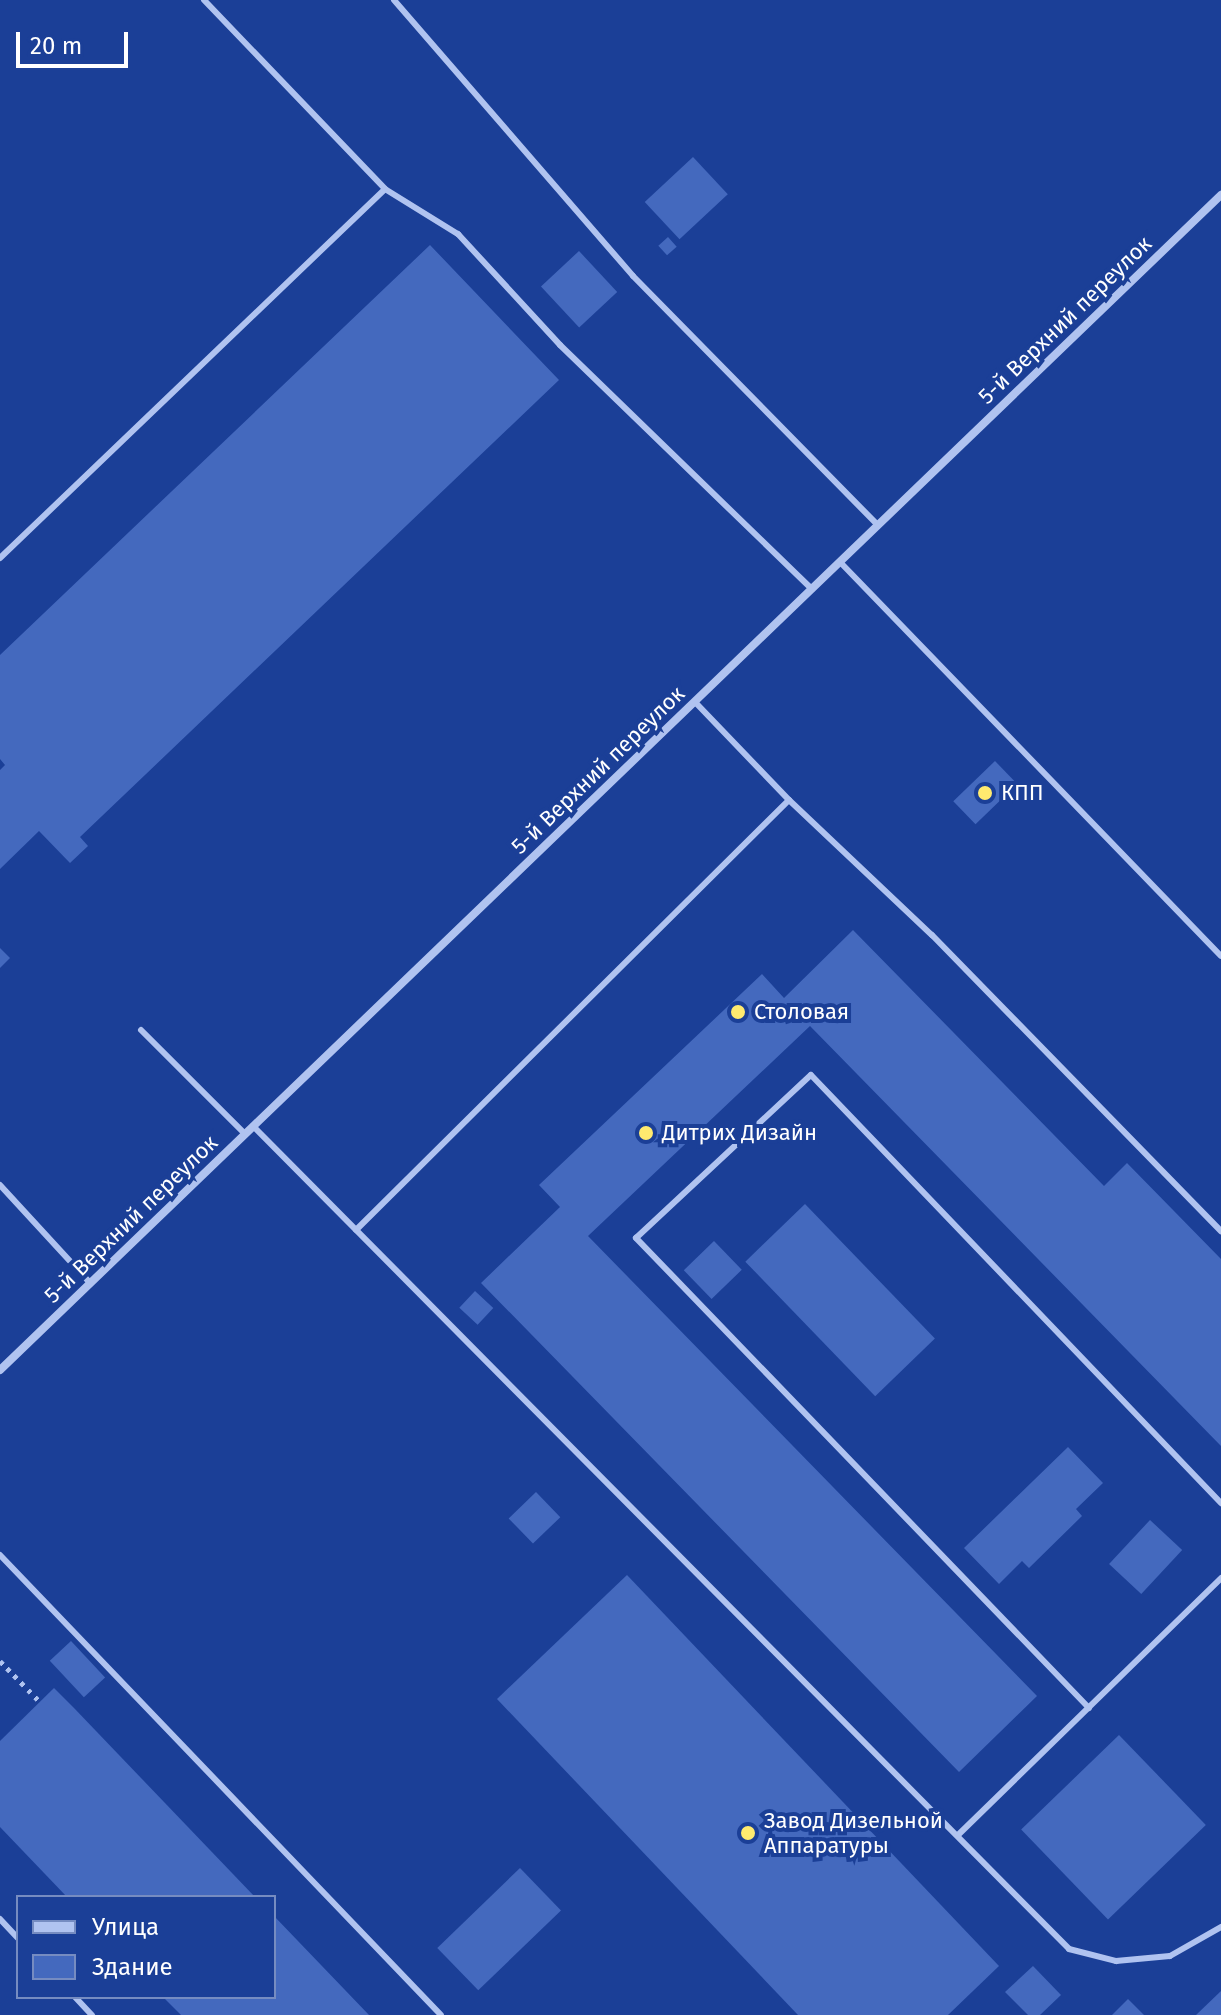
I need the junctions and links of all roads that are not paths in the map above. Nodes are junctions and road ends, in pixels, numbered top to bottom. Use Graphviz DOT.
graph roads {
  1 [pos="204,0"];
  2 [pos="394,0"];
  3 [pos="385,189"];
  4 [pos="1221,195"];
  5 [pos="878,525"];
  6 [pos="0,558"];
  7 [pos="840,562"];
  8 [pos="812,589"];
  9 [pos="695,702"];
  10 [pos="789,800"];
  11 [pos="1221,956"];
  12 [pos="141,1030"];
  13 [pos="253,1126"];
  14 [pos="245,1134"];
  15 [pos="0,1185"];
  16 [pos="356,1230"];
  17 [pos="1221,1231"];
  18 [pos="90,1283"];
  19 [pos="0,1370"];
  20 [pos="1221,1503"];
  21 [pos="0,1555"];
  22 [pos="1221,1578"];
  23 [pos="1089,1708"];
  24 [pos="958,1835"];
  25 [pos="0,1919"];
  26 [pos="1221,1927"];
  27 [pos="16,1936"];
  28 [pos="77,1999"];
  29 [pos="92,2015"];
  30 [pos="441,2015"];
  1 -- 3 [label="lane"];
  2 -- 5 [label="lane"];
  3 -- 6 [label="lane"];
  3 -- 8 [label="lane"];
  4 -- 5 [label="street, 5-й Верхний переулок"];
  5 -- 7 [label="street, 5-й Верхний переулок"];
  7 -- 8 [label="street, 5-й Верхний переулок"];
  7 -- 11 [label="lane"];
  8 -- 9 [label="street, 5-й Верхний переулок"];
  9 -- 10 [label="lane"];
  9 -- 13 [label="street, 5-й Верхний переулок"];
  10 -- 16 [label="lane"];
  10 -- 17 [label="lane"];
  12 -- 14 [label="lane"];
  13 -- 14 [label="street, 5-й Верхний переулок"];
  13 -- 16 [label="lane"];
  14 -- 18 [label="street, 5-й Верхний переулок"];
  15 -- 18 [label="lane"];
  16 -- 24 [label="lane"];
  18 -- 19 [label="street, 5-й Верхний переулок"];
  20 -- 23 [label="lane"];
  21 -- 30 [label="lane"];
  22 -- 23 [label="lane"];
  23 -- 24 [label="lane"];
  24 -- 26 [label="lane"];
  25 -- 27 [label="lane"];
  28 -- 29 [label="lane"];
}
